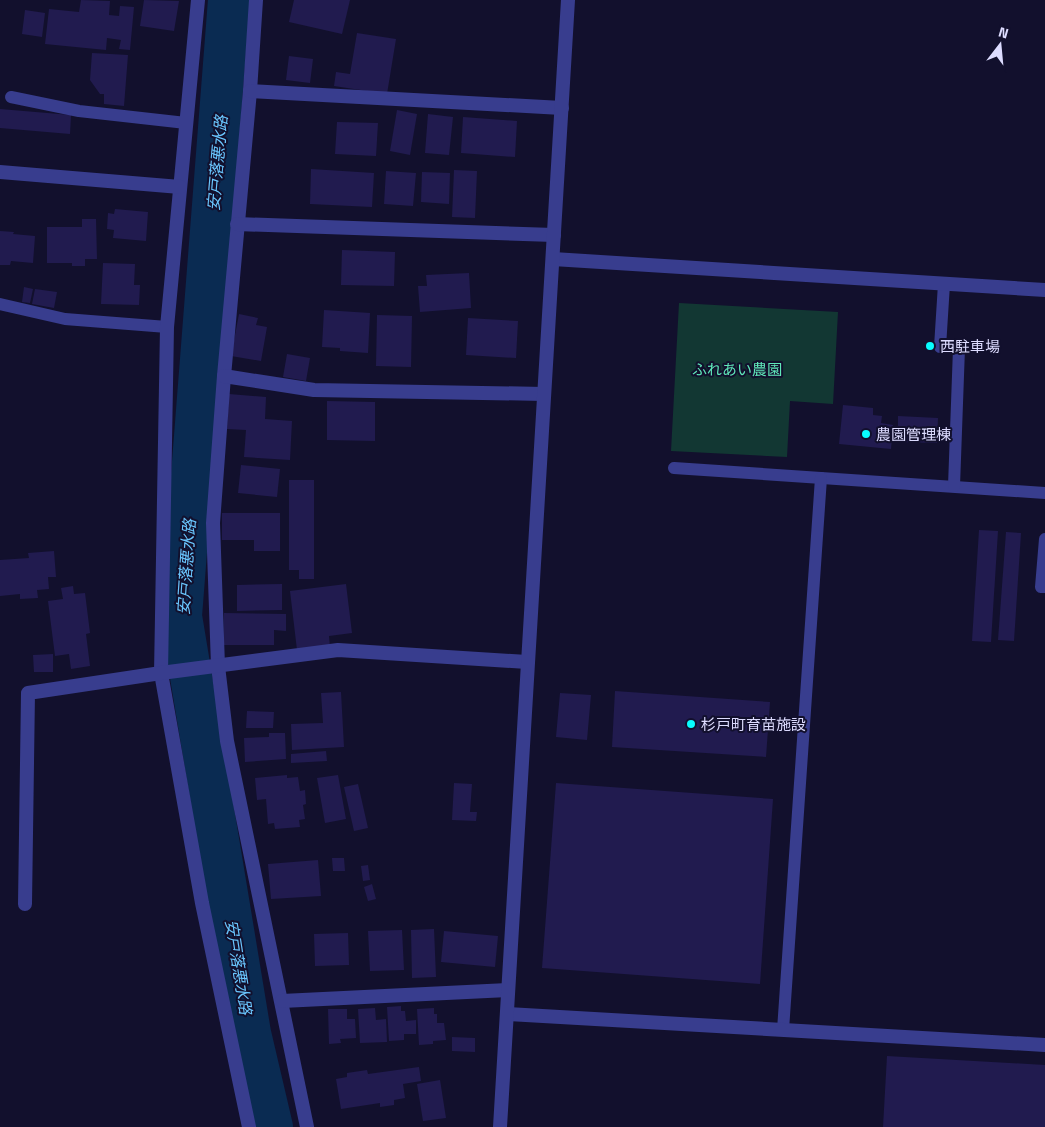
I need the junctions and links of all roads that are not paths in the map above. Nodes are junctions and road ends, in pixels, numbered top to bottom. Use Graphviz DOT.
graph roads {
  1 [pos="198,0"];
  2 [pos="256,0"];
  3 [pos="568,0"];
  4 [pos="250,91"];
  5 [pos="12,97"];
  6 [pos="562,108"];
  7 [pos="186,123"];
  8 [pos="0,172"];
  9 [pos="180,187"];
  10 [pos="238,224"];
  11 [pos="554,235"];
  12 [pos="553,258"];
  13 [pos="944,284"];
  14 [pos="1045,290"];
  15 [pos="0,304"];
  16 [pos="167,327"];
  17 [pos="940,347"];
  18 [pos="959,348"];
  19 [pos="224,376"];
  20 [pos="544,394"];
  21 [pos="674,468"];
  22 [pos="821,478"];
  23 [pos="954,486"];
  24 [pos="1045,492"];
  25 [pos="1045,539"];
  26 [pos="1045,587"];
  27 [pos="527,662"];
  28 [pos="214,666"];
  29 [pos="167,672"];
  30 [pos="25,904"];
  31 [pos="508,990"];
  32 [pos="282,1001"];
  33 [pos="507,1014"];
  34 [pos="783,1030"];
  35 [pos="1045,1045"];
  36 [pos="250,1127"];
  37 [pos="307,1127"];
  38 [pos="500,1127"];
  1 -- 7 [label="street"];
  2 -- 4 [label="street"];
  3 -- 6 [label="street"];
  4 -- 6 [label="street"];
  4 -- 10 [label="street"];
  5 -- 7 [label="lane"];
  6 -- 11 [label="street"];
  7 -- 9 [label="street"];
  8 -- 9 [label="street"];
  9 -- 16 [label="street"];
  10 -- 11 [label="street"];
  10 -- 19 [label="street"];
  11 -- 12 [label="street"];
  12 -- 13 [label="street"];
  12 -- 20 [label="street"];
  13 -- 14 [label="street"];
  13 -- 17 [label="lane"];
  15 -- 16 [label="lane"];
  16 -- 29 [label="street"];
  18 -- 23 [label="lane"];
  19 -- 20 [label="street"];
  19 -- 28 [label="street"];
  20 -- 27 [label="street"];
  21 -- 22 [label="lane"];
  22 -- 23 [label="lane"];
  22 -- 34 [label="lane"];
  23 -- 24 [label="lane"];
  25 -- 26 [label="lane"];
  27 -- 28 [label="street"];
  27 -- 31 [label="street"];
  28 -- 29 [label="street"];
  28 -- 32 [label="street"];
  29 -- 30 [label="street"];
  29 -- 36 [label="street"];
  31 -- 32 [label="street"];
  31 -- 33 [label="street"];
  32 -- 37 [label="street"];
  33 -- 34 [label="street"];
  33 -- 38 [label="street"];
  34 -- 35 [label="street"];
}
